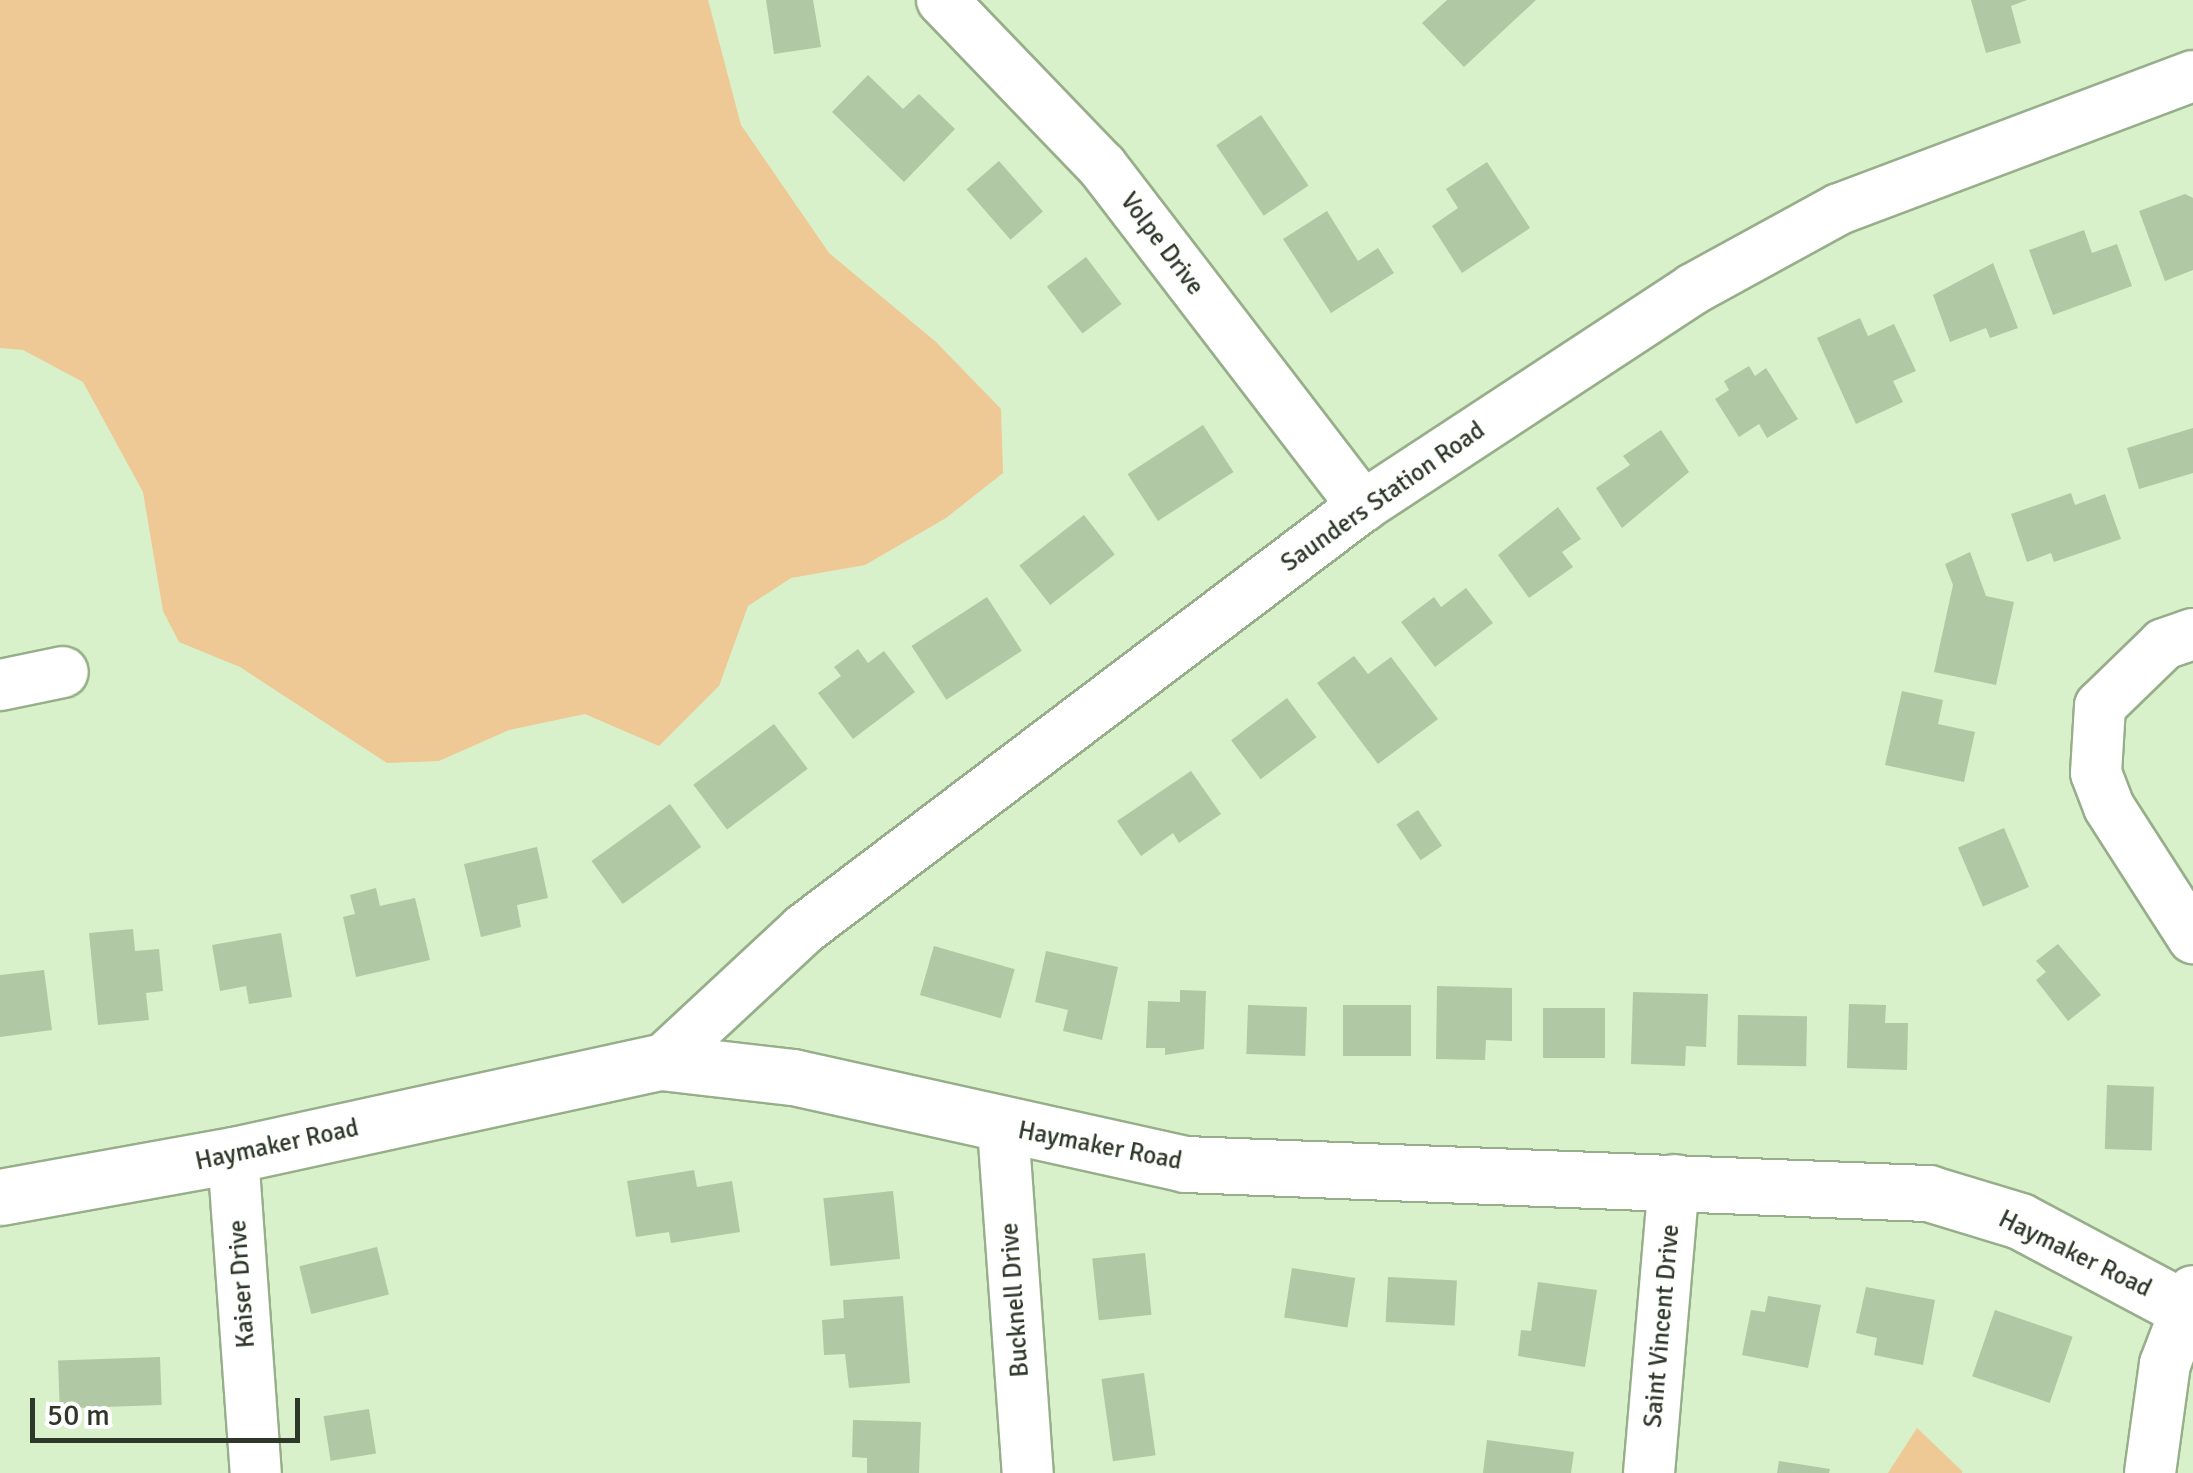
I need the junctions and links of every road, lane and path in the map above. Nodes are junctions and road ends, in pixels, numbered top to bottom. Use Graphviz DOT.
graph roads {
  1 [pos="942,0"];
  2 [pos="2193,76"];
  3 [pos="1363,506"];
  4 [pos="2193,634"];
  5 [pos="63,672"];
  6 [pos="0,685"];
  7 [pos="2193,938"];
  8 [pos="661,1062"];
  9 [pos="1003,1128"];
  10 [pos="233,1155"];
  11 [pos="1674,1180"];
  12 [pos="0,1197"];
  13 [pos="2190,1304"];
  14 [pos="256,1473"];
  15 [pos="1028,1473"];
  16 [pos="1649,1473"];
  17 [pos="2150,1473"];
  1 -- 3 [label="street, Volpe Drive"];
  2 -- 3 [label="street, Saunders Station Road"];
  3 -- 8 [label="street, Saunders Station Road"];
  4 -- 7 [label="street"];
  5 -- 6 [label="street"];
  8 -- 9 [label="main road, Haymaker Road"];
  8 -- 10 [label="main road, Haymaker Road"];
  9 -- 11 [label="main road, Haymaker Road"];
  9 -- 15 [label="street, Bucknell Drive"];
  10 -- 12 [label="main road, Haymaker Road"];
  10 -- 14 [label="street, Kaiser Drive"];
  11 -- 13 [label="main road, Haymaker Road"];
  11 -- 16 [label="street, Saint Vincent Drive"];
  13 -- 17 [label="street"];
}
